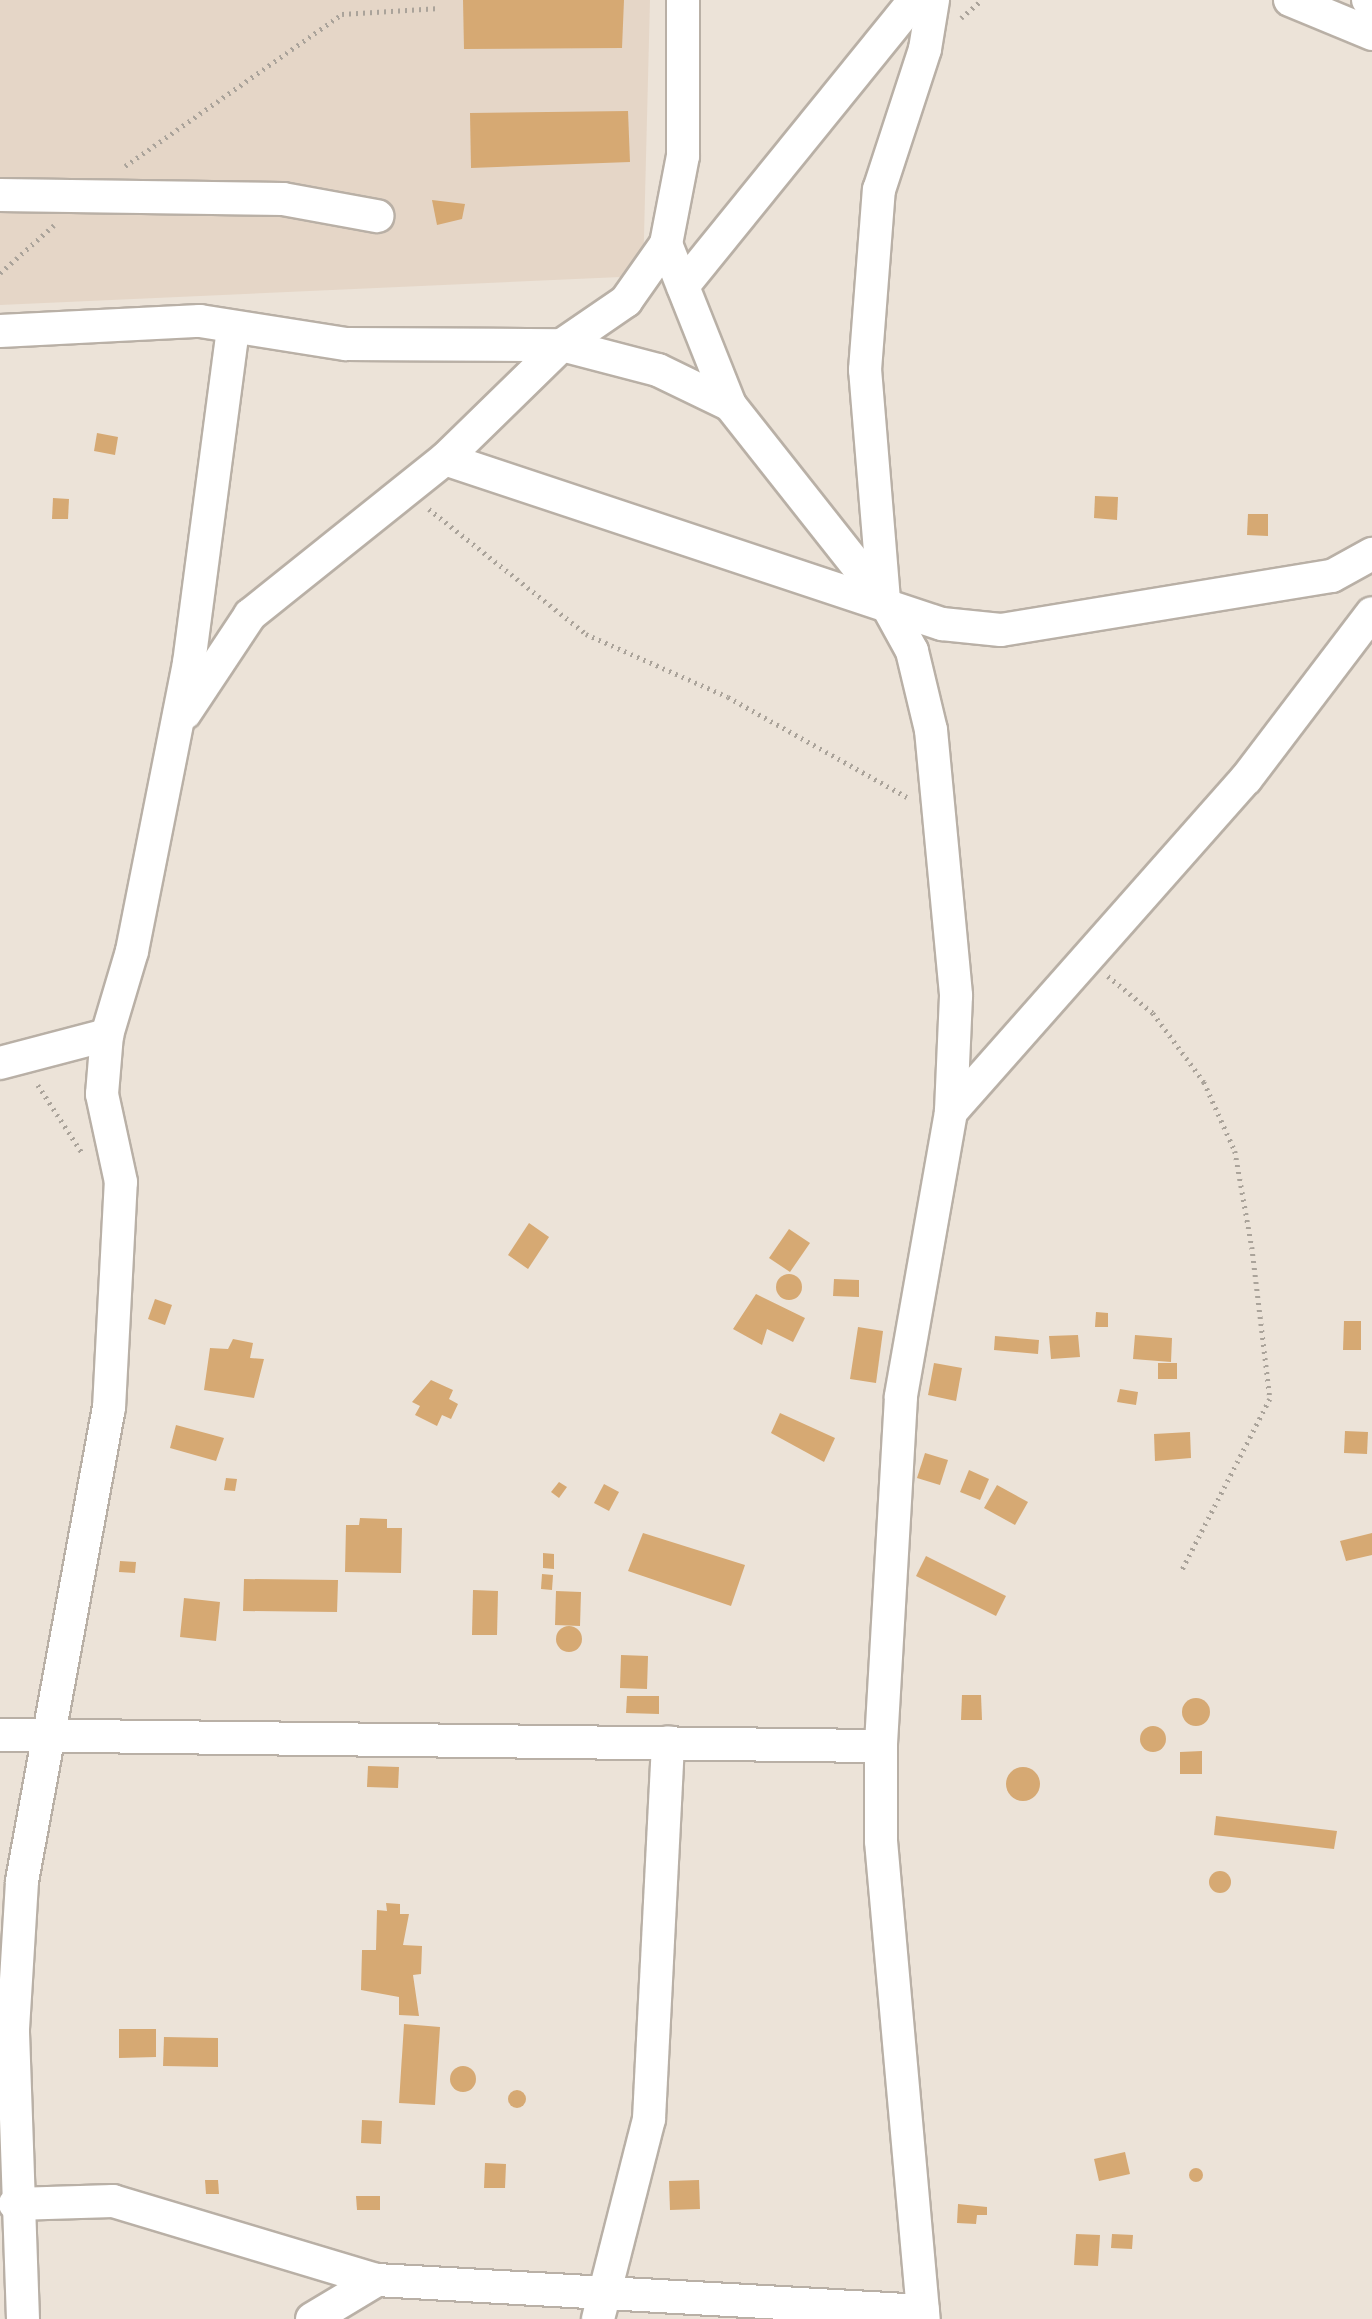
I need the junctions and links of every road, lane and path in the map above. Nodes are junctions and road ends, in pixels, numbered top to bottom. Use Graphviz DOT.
graph roads {
  1 [pos="683,0"];
  2 [pos="915,0"];
  3 [pos="933,0"];
  4 [pos="1290,0"];
  5 [pos="1368,0"];
  6 [pos="1372,5"];
  7 [pos="440,8"];
  8 [pos="1372,34"];
  9 [pos="0,195"];
  10 [pos="88,196"];
  11 [pos="377,216"];
  12 [pos="666,244"];
  13 [pos="0,273"];
  14 [pos="683,286"];
  15 [pos="233,329"];
  16 [pos="0,331"];
  17 [pos="562,345"];
  18 [pos="730,405"];
  19 [pos="445,459"];
  20 [pos="406,491"];
  21 [pos="1372,554"];
  22 [pos="884,600"];
  23 [pos="1372,613"];
  24 [pos="176,727"];
  25 [pos="939,814"];
  26 [pos="1085,957"];
  27 [pos="107,1035"];
  28 [pos="10,1060"];
  29 [pos="951,1112"];
  30 [pos="90,1166"];
  31 [pos="1181,1572"];
  32 [pos="0,1735"];
  33 [pos="49,1737"];
  34 [pos="668,1742"];
  35 [pos="881,1746"];
  36 [pos="6,2032"];
  37 [pos="15,2204"];
  38 [pos="377,2280"];
  39 [pos="601,2305"];
  40 [pos="923,2315"];
  41 [pos="23,2319"];
  42 [pos="312,2319"];
  1 -- 12 [label="street"];
  2 -- 14 [label="street"];
  3 -- 22 [label="street"];
  4 -- 8 [label="street"];
  5 -- 6 [label="street"];
  7 -- 10 [label="path"];
  9 -- 10 [label="street"];
  10 -- 11 [label="street"];
  10 -- 13 [label="path"];
  12 -- 14 [label="street"];
  12 -- 17 [label="street"];
  14 -- 18 [label="street"];
  15 -- 16 [label="street"];
  15 -- 17 [label="street"];
  15 -- 24 [label="street"];
  17 -- 18 [label="street"];
  17 -- 19 [label="street"];
  18 -- 22 [label="street"];
  19 -- 20 [label="street"];
  19 -- 22 [label="street"];
  20 -- 24 [label="street"];
  20 -- 25 [label="path"];
  21 -- 22 [label="street"];
  22 -- 25 [label="street"];
  23 -- 26 [label="street"];
  24 -- 27 [label="street"];
  25 -- 29 [label="street"];
  26 -- 29 [label="street"];
  26 -- 31 [label="path"];
  27 -- 28 [label="street"];
  27 -- 33 [label="street"];
  28 -- 30 [label="path"];
  29 -- 35 [label="street"];
  32 -- 33 [label="street"];
  33 -- 34 [label="street"];
  33 -- 36 [label="street"];
  34 -- 35 [label="street"];
  34 -- 39 [label="street"];
  35 -- 40 [label="street"];
  36 -- 37 [label="street"];
  37 -- 38 [label="street"];
  37 -- 41 [label="street"];
  38 -- 39 [label="street"];
  38 -- 42 [label="street"];
  39 -- 40 [label="street"];
}
